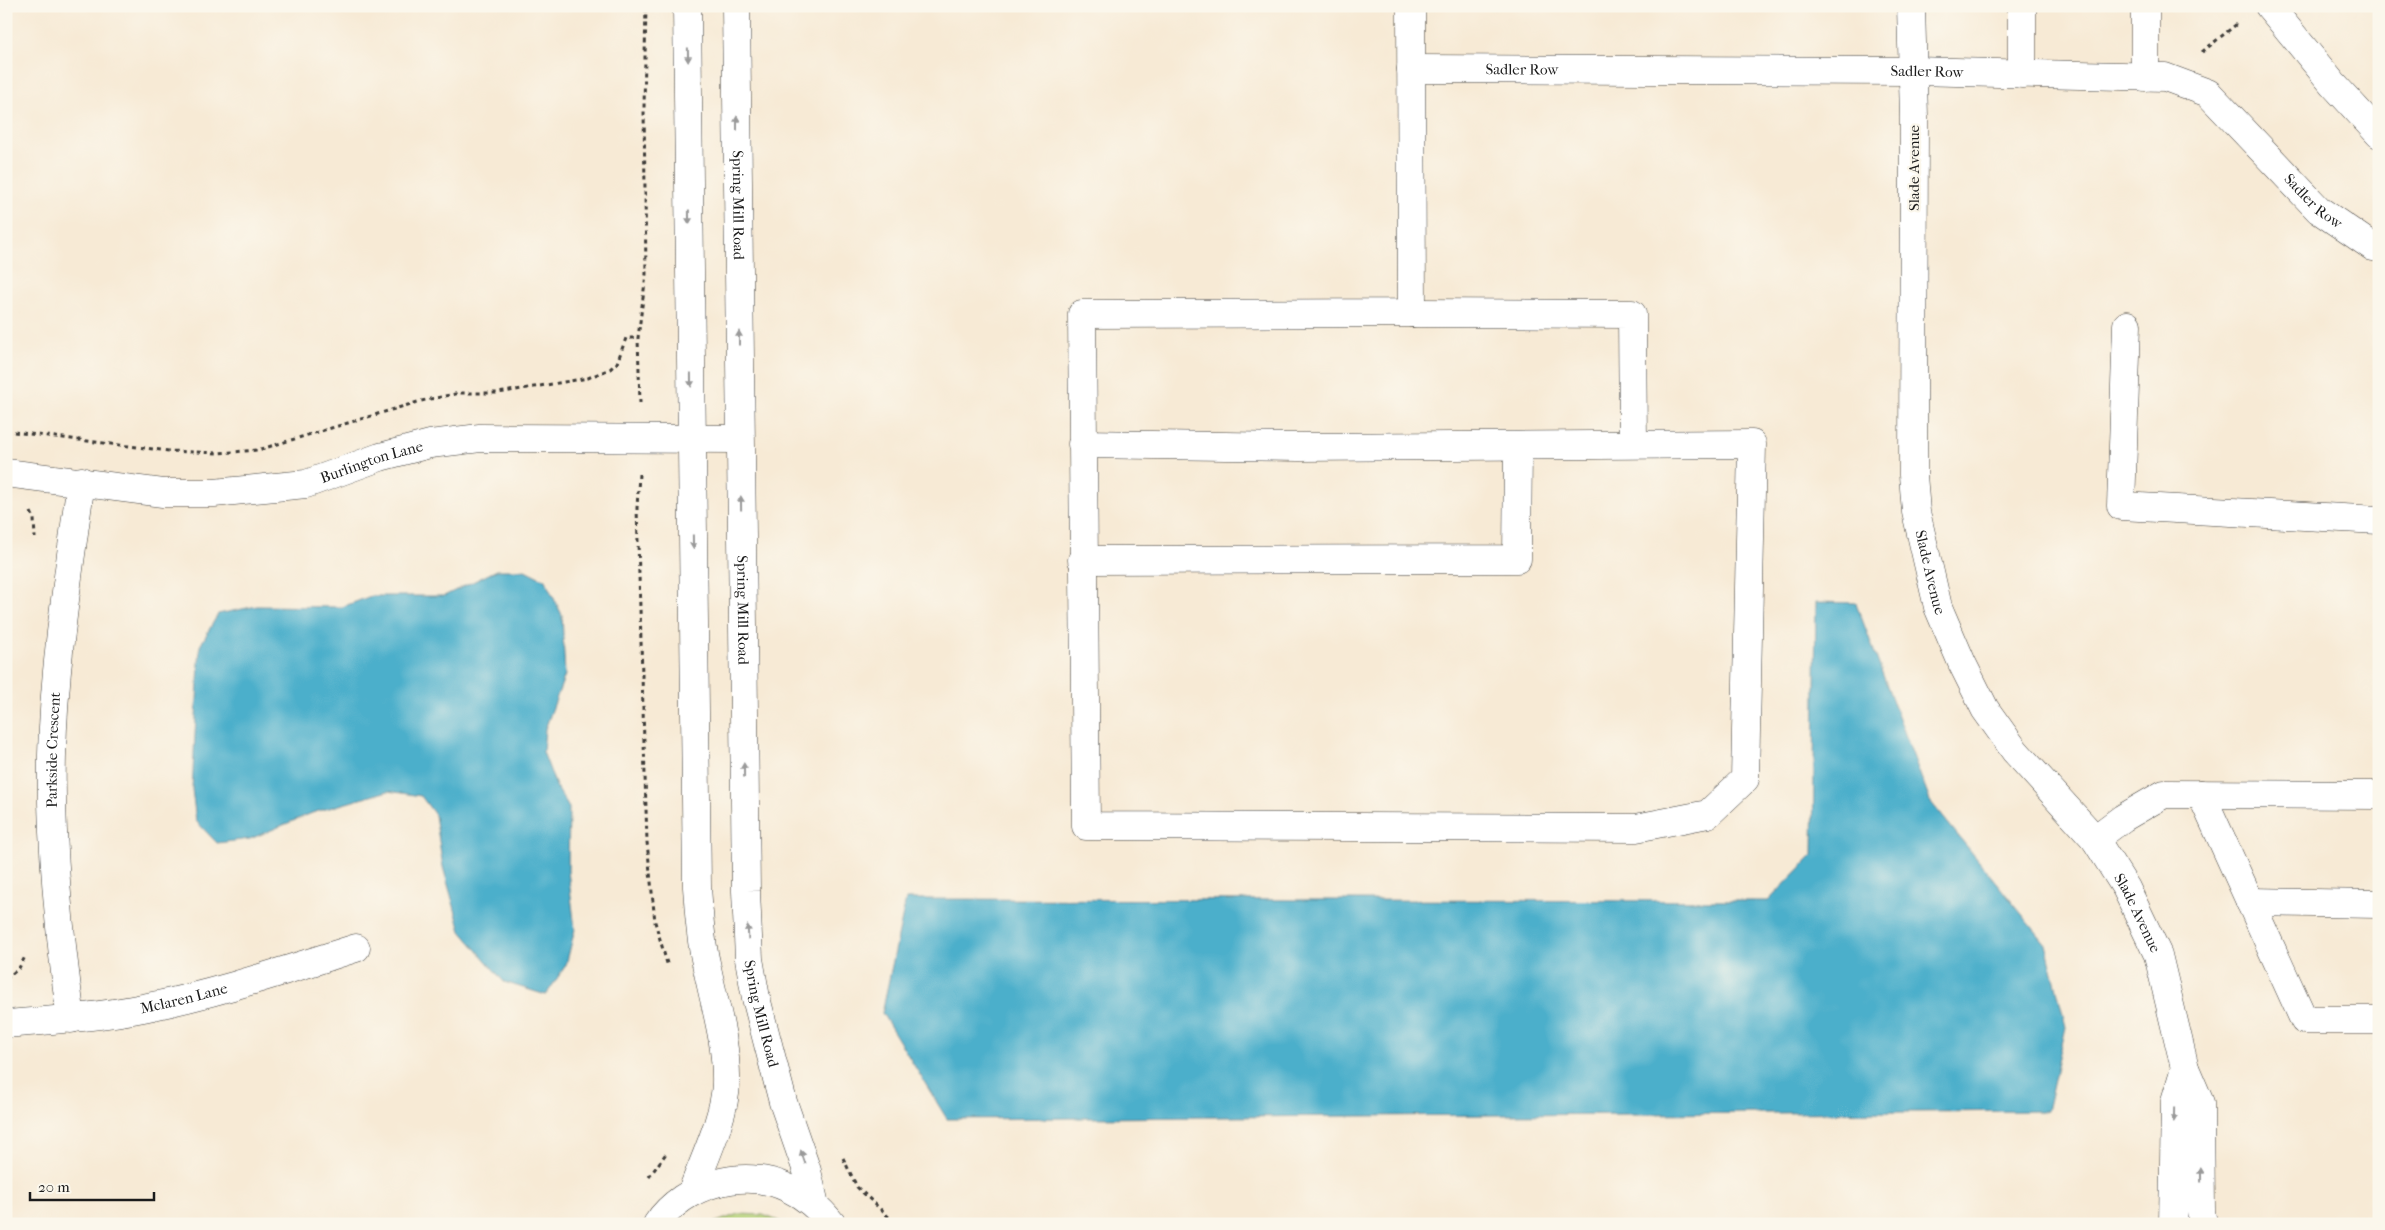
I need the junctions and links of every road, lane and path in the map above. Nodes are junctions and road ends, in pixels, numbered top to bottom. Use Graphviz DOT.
graph roads {
  1 [pos="646,6"];
  2 [pos="687,6"];
  3 [pos="736,6"];
  4 [pos="1411,6"];
  5 [pos="1911,6"];
  6 [pos="2022,6"];
  7 [pos="2145,6"];
  8 [pos="2257,11"];
  9 [pos="2201,52"];
  10 [pos="1411,69"];
  11 [pos="1913,71"];
  12 [pos="2022,74"];
  13 [pos="2145,77"];
  14 [pos="2379,134"];
  15 [pos="2379,248"];
  16 [pos="1412,313"];
  17 [pos="2128,325"];
  18 [pos="638,338"];
  19 [pos="639,382"];
  20 [pos="6,431"];
  21 [pos="692,438"];
  22 [pos="740,439"];
  23 [pos="1082,444"];
  24 [pos="1634,444"];
  25 [pos="1518,446"];
  26 [pos="6,473"];
  27 [pos="81,481"];
  28 [pos="29,508"];
  29 [pos="637,508"];
  30 [pos="2379,520"];
  31 [pos="34,542"];
  32 [pos="1082,560"];
  33 [pos="2201,794"];
  34 [pos="2379,795"];
  35 [pos="2095,839"];
  36 [pos="2250,902"];
  37 [pos="2379,904"];
  38 [pos="356,948"];
  39 [pos="668,970"];
  40 [pos="70,1019"];
  41 [pos="2379,1020"];
  42 [pos="6,1024"];
  43 [pos="2185,1068"];
  44 [pos="669,1148"];
  45 [pos="840,1150"];
  46 [pos="647,1181"];
  47 [pos="692,1192"];
  48 [pos="824,1214"];
  49 [pos="657,1224"];
  50 [pos="896,1224"];
  51 [pos="2172,1224"];
  52 [pos="2203,1224"];
  1 -- 18 [label="path"];
  2 -- 21 [label="street, one-way"];
  22 -- 3 [label="street, Spring Mill Road, one-way"];
  4 -- 10 [label="street"];
  5 -- 11 [label="street, Slade Avenue"];
  6 -- 12 [label="street"];
  7 -- 13 [label="street"];
  8 -- 9 [label="path"];
  8 -- 14 [label="street"];
  10 -- 11 [label="street, Sadler Row"];
  10 -- 16 [label="street"];
  11 -- 12 [label="street, Sadler Row"];
  11 -- 35 [label="street, Slade Avenue"];
  12 -- 13 [label="street, Sadler Row"];
  13 -- 15 [label="street, Sadler Row"];
  16 -- 23 [label="street"];
  16 -- 24 [label="street"];
  17 -- 30 [label="street"];
  18 -- 19 [label="path"];
  18 -- 20 [label="path"];
  21 -- 22 [label="street, Burlington Lane"];
  21 -- 27 [label="street, Burlington Lane"];
  21 -- 47 [label="street, one-way"];
  48 -- 22 [label="street, Spring Mill Road, one-way"];
  23 -- 25 [label="street"];
  23 -- 32 [label="street"];
  24 -- 25 [label="street"];
  24 -- 32 [label="street"];
  25 -- 32 [label="street"];
  26 -- 27 [label="street, Burlington Lane"];
  27 -- 40 [label="street, Parkside Crescent"];
  28 -- 31 [label="path"];
  29 -- 39 [label="path"];
  33 -- 34 [label="street"];
  33 -- 35 [label="street"];
  33 -- 36 [label="street"];
  35 -- 43 [label="street, Slade Avenue"];
  36 -- 37 [label="street"];
  36 -- 41 [label="street"];
  38 -- 40 [label="street, Mclaren Lane"];
  40 -- 42 [label="street, Mclaren Lane"];
  43 -- 51 [label="street, one-way"];
  52 -- 43 [label="street, Slade Avenue, one-way"];
  44 -- 46 [label="path"];
  45 -- 50 [label="path"];
  47 -- 48 [label="street"];
  47 -- 49 [label="street"];
}
